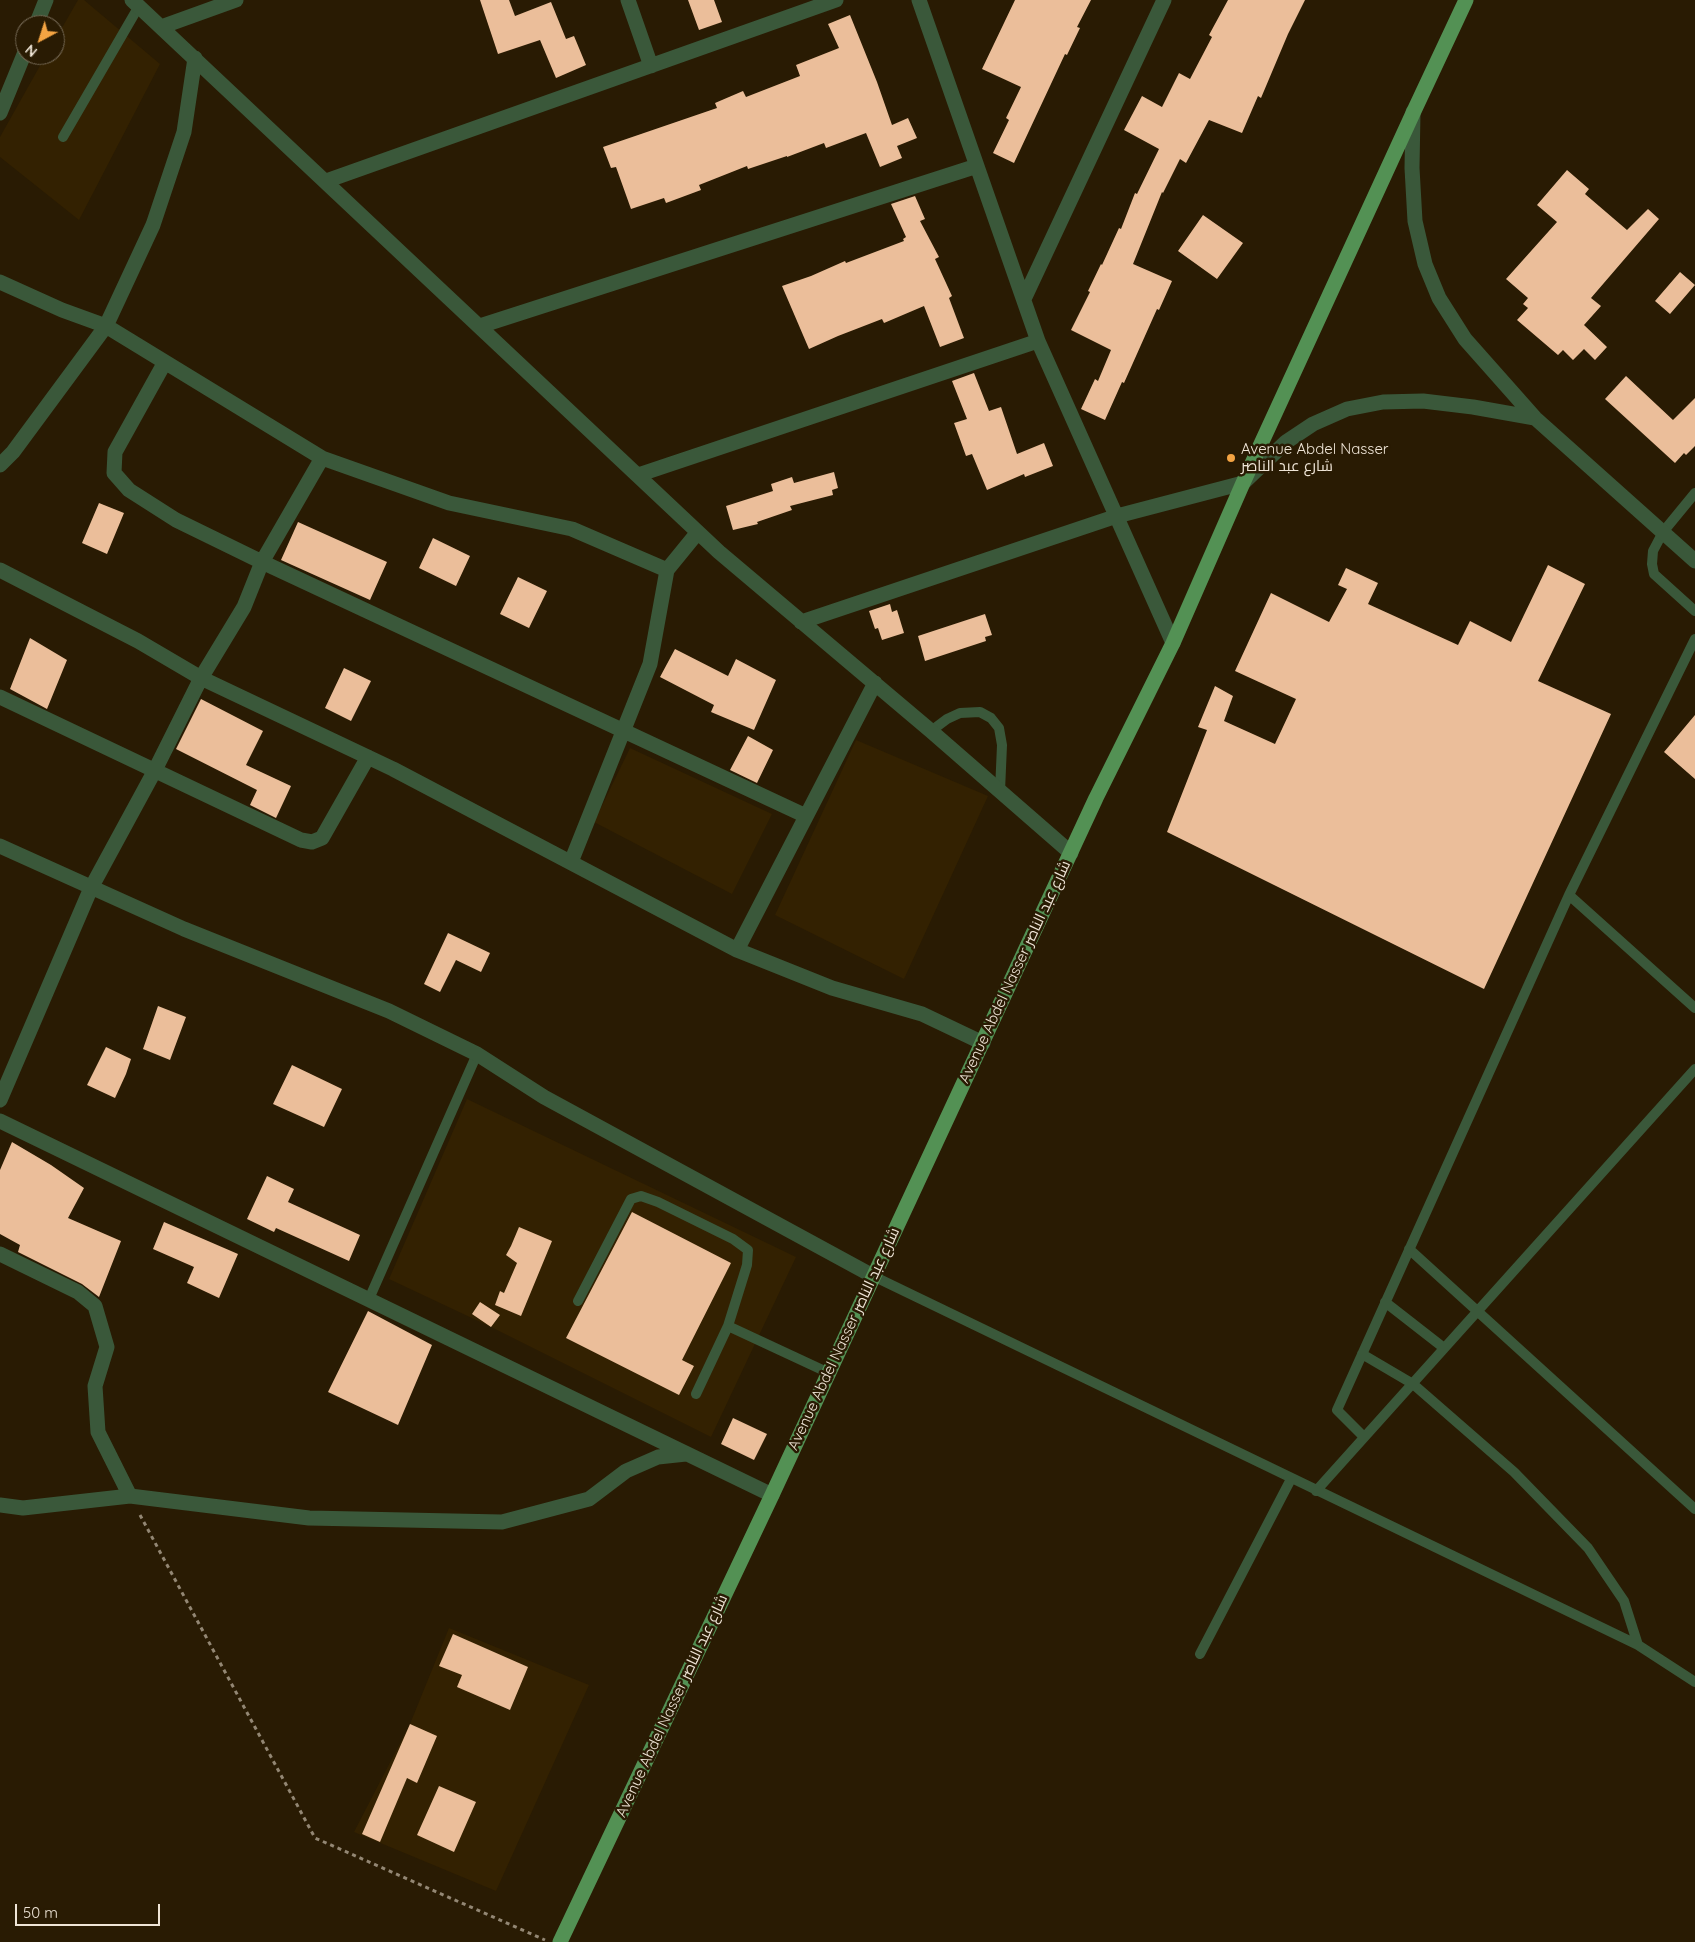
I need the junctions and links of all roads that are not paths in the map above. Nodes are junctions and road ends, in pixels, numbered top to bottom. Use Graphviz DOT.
graph roads {
  1 [pos="46,0"];
  2 [pos="236,0"];
  3 [pos="628,0"];
  4 [pos="836,0"];
  5 [pos="919,0"];
  6 [pos="1164,0"];
  7 [pos="1466,0"];
  8 [pos="136,3"];
  9 [pos="40,15"];
  10 [pos="161,26"];
  11 [pos="195,58"];
  12 [pos="20,65"];
  13 [pos="651,66"];
  14 [pos="1414,110"];
  15 [pos="0,113"];
  16 [pos="63,137"];
  17 [pos="977,166"];
  18 [pos="326,181"];
  19 [pos="0,282"];
  20 [pos="1024,299"];
  21 [pos="106,326"];
  22 [pos="480,326"];
  23 [pos="1038,341"];
  24 [pos="165,362"];
  25 [pos="1535,418"];
  26 [pos="322,458"];
  27 [pos="0,465"];
  28 [pos="638,475"];
  29 [pos="1244,482"];
  30 [pos="1694,495"];
  31 [pos="1117,516"];
  32 [pos="698,532"];
  33 [pos="1664,532"];
  34 [pos="1695,561"];
  35 [pos="262,562"];
  36 [pos="0,570"];
  37 [pos="667,570"];
  38 [pos="1695,611"];
  39 [pos="802,622"];
  40 [pos="1695,639"];
  41 [pos="1173,643"];
  42 [pos="201,678"];
  43 [pos="875,683"];
  44 [pos="0,697"];
  45 [pos="624,731"];
  46 [pos="931,731"];
  47 [pos="368,757"];
  48 [pos="154,772"];
  49 [pos="1000,791"];
  50 [pos="806,816"];
  51 [pos="0,846"];
  52 [pos="1071,853"];
  53 [pos="571,862"];
  54 [pos="91,888"];
  55 [pos="1570,895"];
  56 [pos="737,950"];
  57 [pos="1695,1008"];
  58 [pos="982,1043"];
  59 [pos="477,1054"];
  60 [pos="1695,1069"];
  61 [pos="0,1100"];
  62 [pos="0,1121"];
  63 [pos="1409,1249"];
  64 [pos="0,1254"];
  65 [pos="873,1276"];
  66 [pos="368,1299"];
  67 [pos="578,1301"];
  68 [pos="1385,1302"];
  69 [pos="1478,1311"];
  70 [pos="728,1326"];
  71 [pos="1444,1348"];
  72 [pos="1362,1354"];
  73 [pos="829,1373"];
  74 [pos="1413,1384"];
  75 [pos="696,1394"];
  76 [pos="1364,1437"];
  77 [pos="688,1454"];
  78 [pos="1291,1479"];
  79 [pos="1316,1491"];
  80 [pos="772,1495"];
  81 [pos="130,1496"];
  82 [pos="0,1505"];
  83 [pos="1695,1508"];
  84 [pos="1638,1645"];
  85 [pos="1200,1654"];
  86 [pos="1695,1682"];
  87 [pos="560,1942"];
  1 -- 9 [label="street"];
  2 -- 10 [label="street"];
  3 -- 13 [label="street"];
  4 -- 13 [label="street"];
  5 -- 17 [label="street"];
  6 -- 20 [label="street"];
  7 -- 14 [label="main road, Avenue Abdel Nasser شارع عبد الناصر"];
  8 -- 10 [label="street"];
  8 -- 16 [label="lane"];
  10 -- 11 [label="street"];
  11 -- 18 [label="street"];
  11 -- 21 [label="street"];
  12 -- 15 [label="street"];
  13 -- 18 [label="street"];
  14 -- 25 [label="street"];
  14 -- 29 [label="main road, Avenue Abdel Nasser شارع عبد الناصر"];
  17 -- 20 [label="street"];
  17 -- 22 [label="street"];
  18 -- 22 [label="street"];
  19 -- 21 [label="street"];
  20 -- 23 [label="street"];
  21 -- 24 [label="street"];
  21 -- 27 [label="street"];
  22 -- 28 [label="street"];
  23 -- 28 [label="street"];
  23 -- 31 [label="street"];
  24 -- 26 [label="street"];
  24 -- 35 [label="street"];
  25 -- 29 [label="street"];
  25 -- 33 [label="street"];
  26 -- 35 [label="street"];
  26 -- 37 [label="street"];
  28 -- 32 [label="street"];
  29 -- 31 [label="street"];
  29 -- 41 [label="main road, Avenue Abdel Nasser شارع عبد الناصر"];
  30 -- 33 [label="lane"];
  31 -- 39 [label="street"];
  31 -- 41 [label="street"];
  32 -- 37 [label="street"];
  32 -- 39 [label="street"];
  33 -- 34 [label="street"];
  33 -- 38 [label="lane"];
  35 -- 42 [label="street"];
  35 -- 45 [label="street"];
  36 -- 42 [label="street"];
  37 -- 45 [label="street"];
  39 -- 43 [label="street"];
  40 -- 55 [label="lane"];
  41 -- 52 [label="main road, Avenue Abdel Nasser شارع عبد الناصر"];
  42 -- 47 [label="street"];
  42 -- 48 [label="street"];
  43 -- 46 [label="street"];
  43 -- 50 [label="street"];
  44 -- 48 [label="street"];
  45 -- 50 [label="street"];
  45 -- 53 [label="street"];
  46 -- 49 [label="street"];
  46 -- 49 [label="lane"];
  47 -- 48 [label="street"];
  47 -- 53 [label="street"];
  48 -- 54 [label="street"];
  49 -- 52 [label="street"];
  50 -- 56 [label="street"];
  51 -- 54 [label="street"];
  52 -- 58 [label="main road, Avenue Abdel Nasser شارع عبد الناصر"];
  53 -- 56 [label="street"];
  54 -- 59 [label="street"];
  54 -- 61 [label="street"];
  55 -- 57 [label="lane"];
  55 -- 63 [label="lane"];
  56 -- 58 [label="street"];
  58 -- 65 [label="main road, Avenue Abdel Nasser شارع عبد الناصر"];
  59 -- 65 [label="street"];
  59 -- 66 [label="lane"];
  60 -- 69 [label="lane"];
  62 -- 66 [label="street"];
  63 -- 68 [label="lane"];
  63 -- 69 [label="lane"];
  64 -- 81 [label="street"];
  65 -- 73 [label="main road, Avenue Abdel Nasser شارع عبد الناصر"];
  65 -- 78 [label="lane"];
  66 -- 77 [label="street"];
  67 -- 70 [label="lane"];
  68 -- 71 [label="lane"];
  68 -- 72 [label="lane"];
  69 -- 71 [label="lane"];
  69 -- 83 [label="lane"];
  70 -- 73 [label="lane"];
  70 -- 75 [label="lane"];
  71 -- 74 [label="lane"];
  72 -- 74 [label="lane"];
  72 -- 76 [label="lane"];
  73 -- 80 [label="main road, Avenue Abdel Nasser شارع عبد الناصر"];
  74 -- 76 [label="lane"];
  74 -- 84 [label="lane"];
  76 -- 79 [label="lane"];
  77 -- 80 [label="street"];
  77 -- 81 [label="street"];
  78 -- 79 [label="lane"];
  78 -- 85 [label="lane"];
  79 -- 84 [label="lane"];
  80 -- 87 [label="main road, Avenue Abdel Nasser شارع عبد الناصر"];
  81 -- 82 [label="street"];
  84 -- 86 [label="lane"];
}
